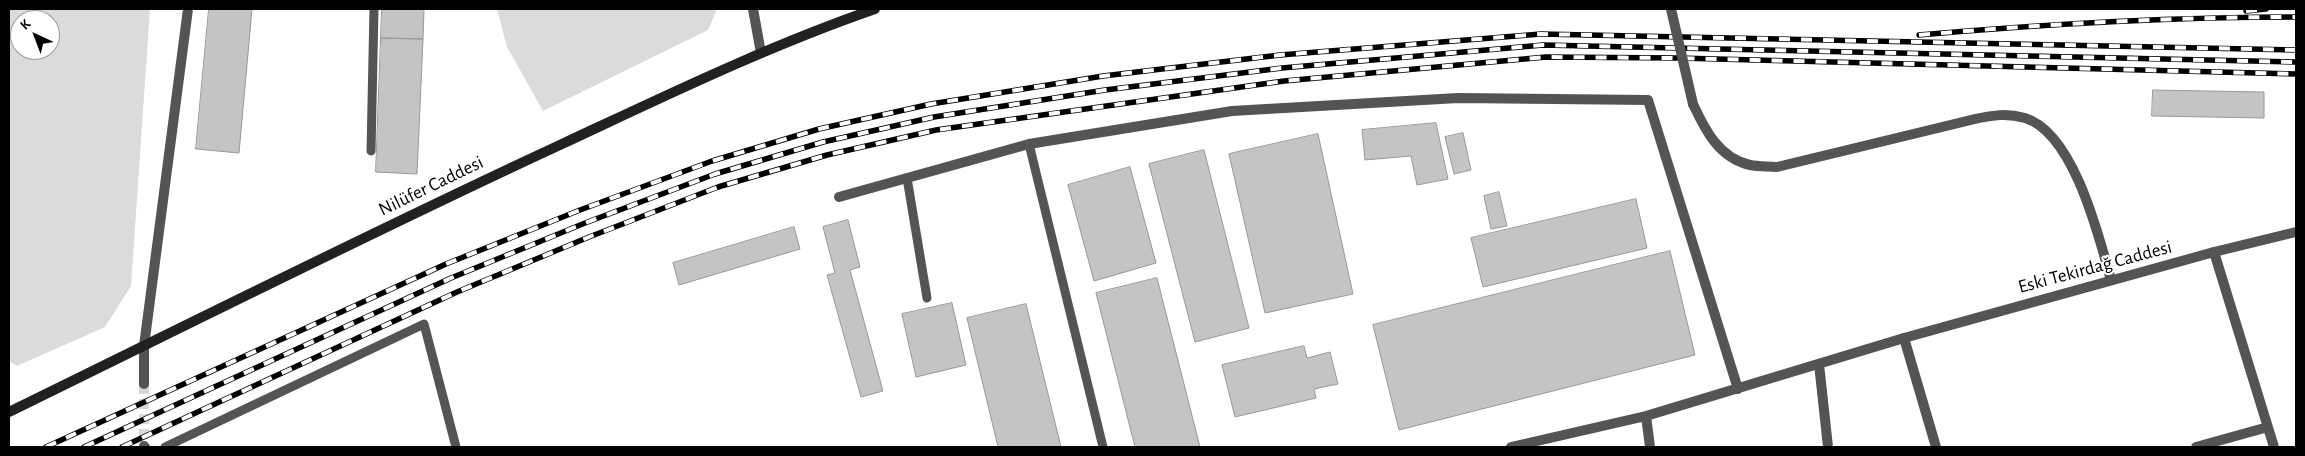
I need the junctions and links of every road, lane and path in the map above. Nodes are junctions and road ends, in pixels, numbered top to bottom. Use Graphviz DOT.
graph roads {
  1 [pos="188,9"];
  2 [pos="374,9"];
  3 [pos="753,9"];
  4 [pos="876,9"];
  5 [pos="1671,9"];
  6 [pos="762,53"];
  7 [pos="1029,144"];
  8 [pos="370,151"];
  9 [pos="907,178"];
  10 [pos="838,197"];
  11 [pos="2296,232"];
  12 [pos="2214,252"];
  13 [pos="2111,280"];
  14 [pos="928,298"];
  15 [pos="1904,338"];
  16 [pos="144,346"];
  17 [pos="1819,364"];
  18 [pos="144,384"];
  19 [pos="1738,389"];
  20 [pos="9,412"];
  21 [pos="1646,416"];
  22 [pos="2268,427"];
  23 [pos="165,447"];
  24 [pos="456,447"];
  25 [pos="1103,447"];
  26 [pos="1511,447"];
  27 [pos="1650,447"];
  28 [pos="1828,447"];
  29 [pos="1936,447"];
  30 [pos="2196,447"];
  31 [pos="2274,447"];
  1 -- 16 [label="street"];
  2 -- 8 [label="lane"];
  3 -- 6 [label="street"];
  4 -- 6 [label="main road, Nilüfer Caddesi"];
  5 -- 13 [label="street, bridge"];
  6 -- 16 [label="main road, Nilüfer Caddesi"];
  7 -- 9 [label="street"];
  7 -- 19 [label="street"];
  7 -- 25 [label="lane"];
  9 -- 10 [label="street"];
  9 -- 14 [label="lane"];
  11 -- 12 [label="street, Eski Tekirdağ Caddesi"];
  12 -- 13 [label="street, Eski Tekirdağ Caddesi"];
  12 -- 22 [label="street"];
  13 -- 15 [label="street, Eski Tekirdağ Caddesi"];
  15 -- 17 [label="street, Eski Tekirdağ Caddesi"];
  15 -- 29 [label="street"];
  16 -- 18 [label="street"];
  16 -- 20 [label="main road, Nilüfer Caddesi"];
  17 -- 19 [label="street, Eski Tekirdağ Caddesi"];
  17 -- 28 [label="street"];
  19 -- 21 [label="street, Eski Tekirdağ Caddesi"];
  21 -- 26 [label="street, Eski Tekirdağ Caddesi"];
  21 -- 27 [label="street"];
  22 -- 30 [label="street"];
  22 -- 31 [label="street"];
  23 -- 24 [label="lane"];
}
